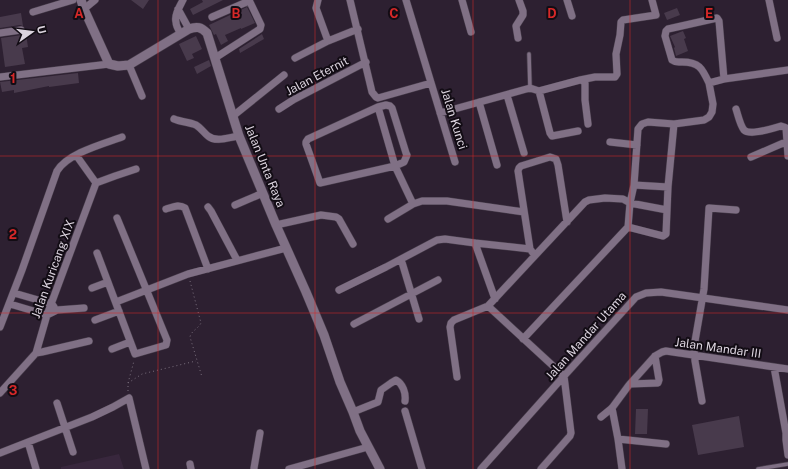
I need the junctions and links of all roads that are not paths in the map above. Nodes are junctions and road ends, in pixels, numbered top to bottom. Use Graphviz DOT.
graph roads {
  1 [pos="73,0"];
  2 [pos="95,0"];
  3 [pos="183,0"];
  4 [pos="249,0"];
  5 [pos="318,0"];
  6 [pos="350,0"];
  7 [pos="406,0"];
  8 [pos="462,0"];
  9 [pos="519,0"];
  10 [pos="567,0"];
  11 [pos="652,0"];
  12 [pos="769,0"];
  13 [pos="82,4"];
  14 [pos="178,9"];
  15 [pos="33,12"];
  16 [pos="572,16"];
  17 [pos="212,17"];
  18 [pos="189,29"];
  19 [pos="358,29"];
  20 [pos="21,30"];
  21 [pos="471,32"];
  22 [pos="0,33"];
  23 [pos="181,34"];
  24 [pos="518,38"];
  25 [pos="777,38"];
  26 [pos="328,41"];
  27 [pos="528,54"];
  28 [pos="215,58"];
  29 [pos="295,58"];
  30 [pos="366,62"];
  31 [pos="109,64"];
  32 [pos="129,65"];
  33 [pos="788,70"];
  34 [pos="284,75"];
  35 [pos="0,77"];
  36 [pos="724,79"];
  37 [pos="580,80"];
  38 [pos="431,83"];
  39 [pos="709,83"];
  40 [pos="530,88"];
  41 [pos="539,91"];
  42 [pos="507,95"];
  43 [pos="142,96"];
  44 [pos="479,102"];
  45 [pos="378,107"];
  46 [pos="279,109"];
  47 [pos="736,109"];
  48 [pos="440,112"];
  49 [pos="233,116"];
  50 [pos="174,119"];
  51 [pos="588,124"];
  52 [pos="674,124"];
  53 [pos="578,131"];
  54 [pos="239,136"];
  55 [pos="122,137"];
  56 [pos="610,142"];
  57 [pos="787,142"];
  58 [pos="637,145"];
  59 [pos="524,153"];
  60 [pos="76,155"];
  61 [pos="750,156"];
  62 [pos="788,156"];
  63 [pos="455,162"];
  64 [pos="497,165"];
  65 [pos="395,166"];
  66 [pos="136,169"];
  67 [pos="96,183"];
  68 [pos="634,185"];
  69 [pos="668,187"];
  70 [pos="263,193"];
  71 [pos="630,203"];
  72 [pos="413,204"];
  73 [pos="235,206"];
  74 [pos="208,207"];
  75 [pos="166,209"];
  76 [pos="667,210"];
  77 [pos="736,210"];
  78 [pos="524,212"];
  79 [pos="117,218"];
  80 [pos="388,219"];
  81 [pos="567,222"];
  82 [pos="276,225"];
  83 [pos="628,227"];
  84 [pos="475,243"];
  85 [pos="353,244"];
  86 [pos="286,248"];
  87 [pos="530,249"];
  88 [pos="97,253"];
  89 [pos="535,256"];
  90 [pos="402,259"];
  91 [pos="237,260"];
  92 [pos="208,269"];
  93 [pos="438,280"];
  94 [pos="108,282"];
  95 [pos="92,288"];
  96 [pos="147,290"];
  97 [pos="339,290"];
  98 [pos="14,293"];
  99 [pos="411,294"];
  100 [pos="702,298"];
  101 [pos="495,299"];
  102 [pos="116,302"];
  103 [pos="10,304"];
  104 [pos="52,304"];
  105 [pos="488,306"];
  106 [pos="84,308"];
  107 [pos="57,310"];
  108 [pos="788,310"];
  109 [pos="119,311"];
  110 [pos="47,314"];
  111 [pos="419,319"];
  112 [pos="95,320"];
  113 [pos="354,324"];
  114 [pos="0,327"];
  115 [pos="524,339"];
  116 [pos="89,341"];
  117 [pos="130,342"];
  118 [pos="112,349"];
  119 [pos="36,353"];
  120 [pos="694,355"];
  121 [pos="656,356"];
  122 [pos="774,367"];
  123 [pos="788,369"];
  124 [pos="564,376"];
  125 [pos="457,377"];
  126 [pos="630,384"];
  127 [pos="0,393"];
  128 [pos="405,401"];
  129 [pos="702,401"];
  130 [pos="57,404"];
  131 [pos="612,408"];
  132 [pos="405,411"];
  133 [pos="353,412"];
  134 [pos="601,417"];
  135 [pos="65,428"];
  136 [pos="260,433"];
  137 [pos="787,437"];
  138 [pos="618,439"];
  139 [pos="28,442"];
  140 [pos="666,444"];
  141 [pos="368,447"];
  142 [pos="73,452"];
  143 [pos="0,453"];
  144 [pos="788,455"];
  145 [pos="788,464"];
  146 [pos="314,466"];
  147 [pos="36,469"];
  148 [pos="146,469"];
  149 [pos="253,469"];
  150 [pos="289,469"];
  151 [pos="380,469"];
  152 [pos="422,469"];
  153 [pos="481,469"];
  154 [pos="541,469"];
  155 [pos="622,469"];
  156 [pos="758,469"];
  1 -- 15 [label="street"];
  2 -- 13 [label="street"];
  3 -- 14 [label="street"];
  4 -- 17 [label="street"];
  4 -- 28 [label="street"];
  5 -- 26 [label="street"];
  6 -- 19 [label="street, Jalan Eternit"];
  7 -- 38 [label="street, Jalan Kunci"];
  8 -- 21 [label="street"];
  9 -- 24 [label="street"];
  10 -- 16 [label="street"];
  11 -- 37 [label="street"];
  12 -- 25 [label="street"];
  13 -- 31 [label="street"];
  14 -- 18 [label="street"];
  14 -- 23 [label="street"];
  18 -- 23 [label="street"];
  18 -- 28 [label="street, Jalan Unta Raya"];
  19 -- 26 [label="street"];
  19 -- 30 [label="street, Jalan Eternit"];
  20 -- 22 [label="street"];
  23 -- 32 [label="street"];
  26 -- 29 [label="street"];
  27 -- 40 [label="lane"];
  28 -- 49 [label="street, Jalan Unta Raya"];
  30 -- 38 [label="street, Jalan Eternit"];
  30 -- 46 [label="street, Jalan Eternit"];
  31 -- 32 [label="street"];
  31 -- 35 [label="street"];
  32 -- 43 [label="street"];
  33 -- 36 [label="street"];
  34 -- 49 [label="street"];
  36 -- 39 [label="street"];
  36 -- 39 [label="street"];
  37 -- 41 [label="street"];
  37 -- 51 [label="street"];
  38 -- 48 [label="street, Jalan Kunci"];
  39 -- 52 [label="street"];
  40 -- 41 [label="street"];
  40 -- 42 [label="street"];
  41 -- 53 [label="street"];
  42 -- 44 [label="street"];
  42 -- 59 [label="street"];
  44 -- 48 [label="street"];
  44 -- 64 [label="street"];
  45 -- 65 [label="street"];
  45 -- 65 [label="street"];
  45 -- 65 [label="street"];
  47 -- 57 [label="street"];
  48 -- 63 [label="street, Jalan Kunci"];
  49 -- 54 [label="street, Jalan Unta Raya"];
  50 -- 54 [label="street"];
  52 -- 58 [label="street"];
  52 -- 69 [label="street"];
  54 -- 70 [label="street, Jalan Unta Raya"];
  55 -- 60 [label="street"];
  56 -- 58 [label="street"];
  57 -- 61 [label="street"];
  57 -- 62 [label="street"];
  58 -- 68 [label="street"];
  60 -- 67 [label="street"];
  60 -- 98 [label="street"];
  65 -- 72 [label="street"];
  66 -- 67 [label="street"];
  67 -- 104 [label="street, Jalan Kuricang XIX"];
  68 -- 69 [label="street"];
  68 -- 71 [label="street"];
  69 -- 76 [label="street"];
  70 -- 73 [label="street"];
  70 -- 82 [label="street, Jalan Unta Raya"];
  71 -- 76 [label="street"];
  71 -- 81 [label="street"];
  71 -- 83 [label="street"];
  72 -- 78 [label="street"];
  72 -- 80 [label="street"];
  74 -- 91 [label="street"];
  75 -- 92 [label="street"];
  76 -- 83 [label="street"];
  77 -- 100 [label="street"];
  78 -- 81 [label="street"];
  78 -- 87 [label="street"];
  79 -- 96 [label="street"];
  81 -- 89 [label="street"];
  82 -- 85 [label="street"];
  82 -- 86 [label="street, Jalan Unta Raya"];
  83 -- 115 [label="street"];
  84 -- 87 [label="street"];
  84 -- 90 [label="street"];
  84 -- 101 [label="street"];
  86 -- 91 [label="street"];
  86 -- 133 [label="street, Jalan Unta Raya"];
  87 -- 89 [label="street"];
  88 -- 94 [label="street"];
  89 -- 101 [label="street"];
  90 -- 97 [label="street"];
  90 -- 99 [label="street"];
  91 -- 92 [label="street"];
  92 -- 96 [label="street"];
  93 -- 99 [label="street"];
  94 -- 95 [label="street"];
  94 -- 102 [label="street"];
  96 -- 102 [label="street"];
  96 -- 117 [label="street"];
  98 -- 103 [label="street"];
  98 -- 104 [label="street"];
  99 -- 111 [label="street"];
  99 -- 113 [label="street"];
  100 -- 108 [label="street, Jalan Mandar Utama"];
  100 -- 120 [label="street"];
  100 -- 124 [label="street, Jalan Mandar Utama"];
  101 -- 105 [label="street"];
  102 -- 109 [label="street"];
  103 -- 110 [label="street"];
  103 -- 114 [label="street"];
  104 -- 107 [label="street"];
  104 -- 110 [label="street, Jalan Kuricang XIX"];
  105 -- 115 [label="street"];
  105 -- 125 [label="street"];
  106 -- 107 [label="street"];
  107 -- 110 [label="street"];
  109 -- 112 [label="street"];
  109 -- 117 [label="street"];
  110 -- 119 [label="street, Jalan Kuricang XIX"];
  115 -- 124 [label="street"];
  116 -- 119 [label="street"];
  117 -- 118 [label="street"];
  119 -- 127 [label="street, Jalan Kuricang XIX"];
  120 -- 121 [label="street, Jalan Mandar III"];
  120 -- 122 [label="street, Jalan Mandar III"];
  120 -- 129 [label="street"];
  121 -- 126 [label="street"];
  121 -- 126 [label="street"];
  122 -- 123 [label="street, Jalan Mandar III"];
  122 -- 137 [label="street"];
  124 -- 153 [label="street, Jalan Mandar Utama"];
  124 -- 154 [label="street"];
  126 -- 131 [label="street"];
  128 -- 133 [label="street"];
  130 -- 135 [label="street"];
  131 -- 134 [label="street"];
  131 -- 138 [label="street"];
  132 -- 152 [label="street"];
  133 -- 141 [label="street, Jalan Unta Raya"];
  135 -- 139 [label="street"];
  135 -- 142 [label="street"];
  135 -- 148 [label="street"];
  136 -- 149 [label="street"];
  137 -- 144 [label="street"];
  138 -- 140 [label="street"];
  138 -- 155 [label="street"];
  139 -- 143 [label="street"];
  139 -- 147 [label="street"];
  141 -- 146 [label="street"];
  141 -- 151 [label="street, Jalan Unta Raya"];
  145 -- 156 [label="lane"];
  146 -- 150 [label="street"];
}
